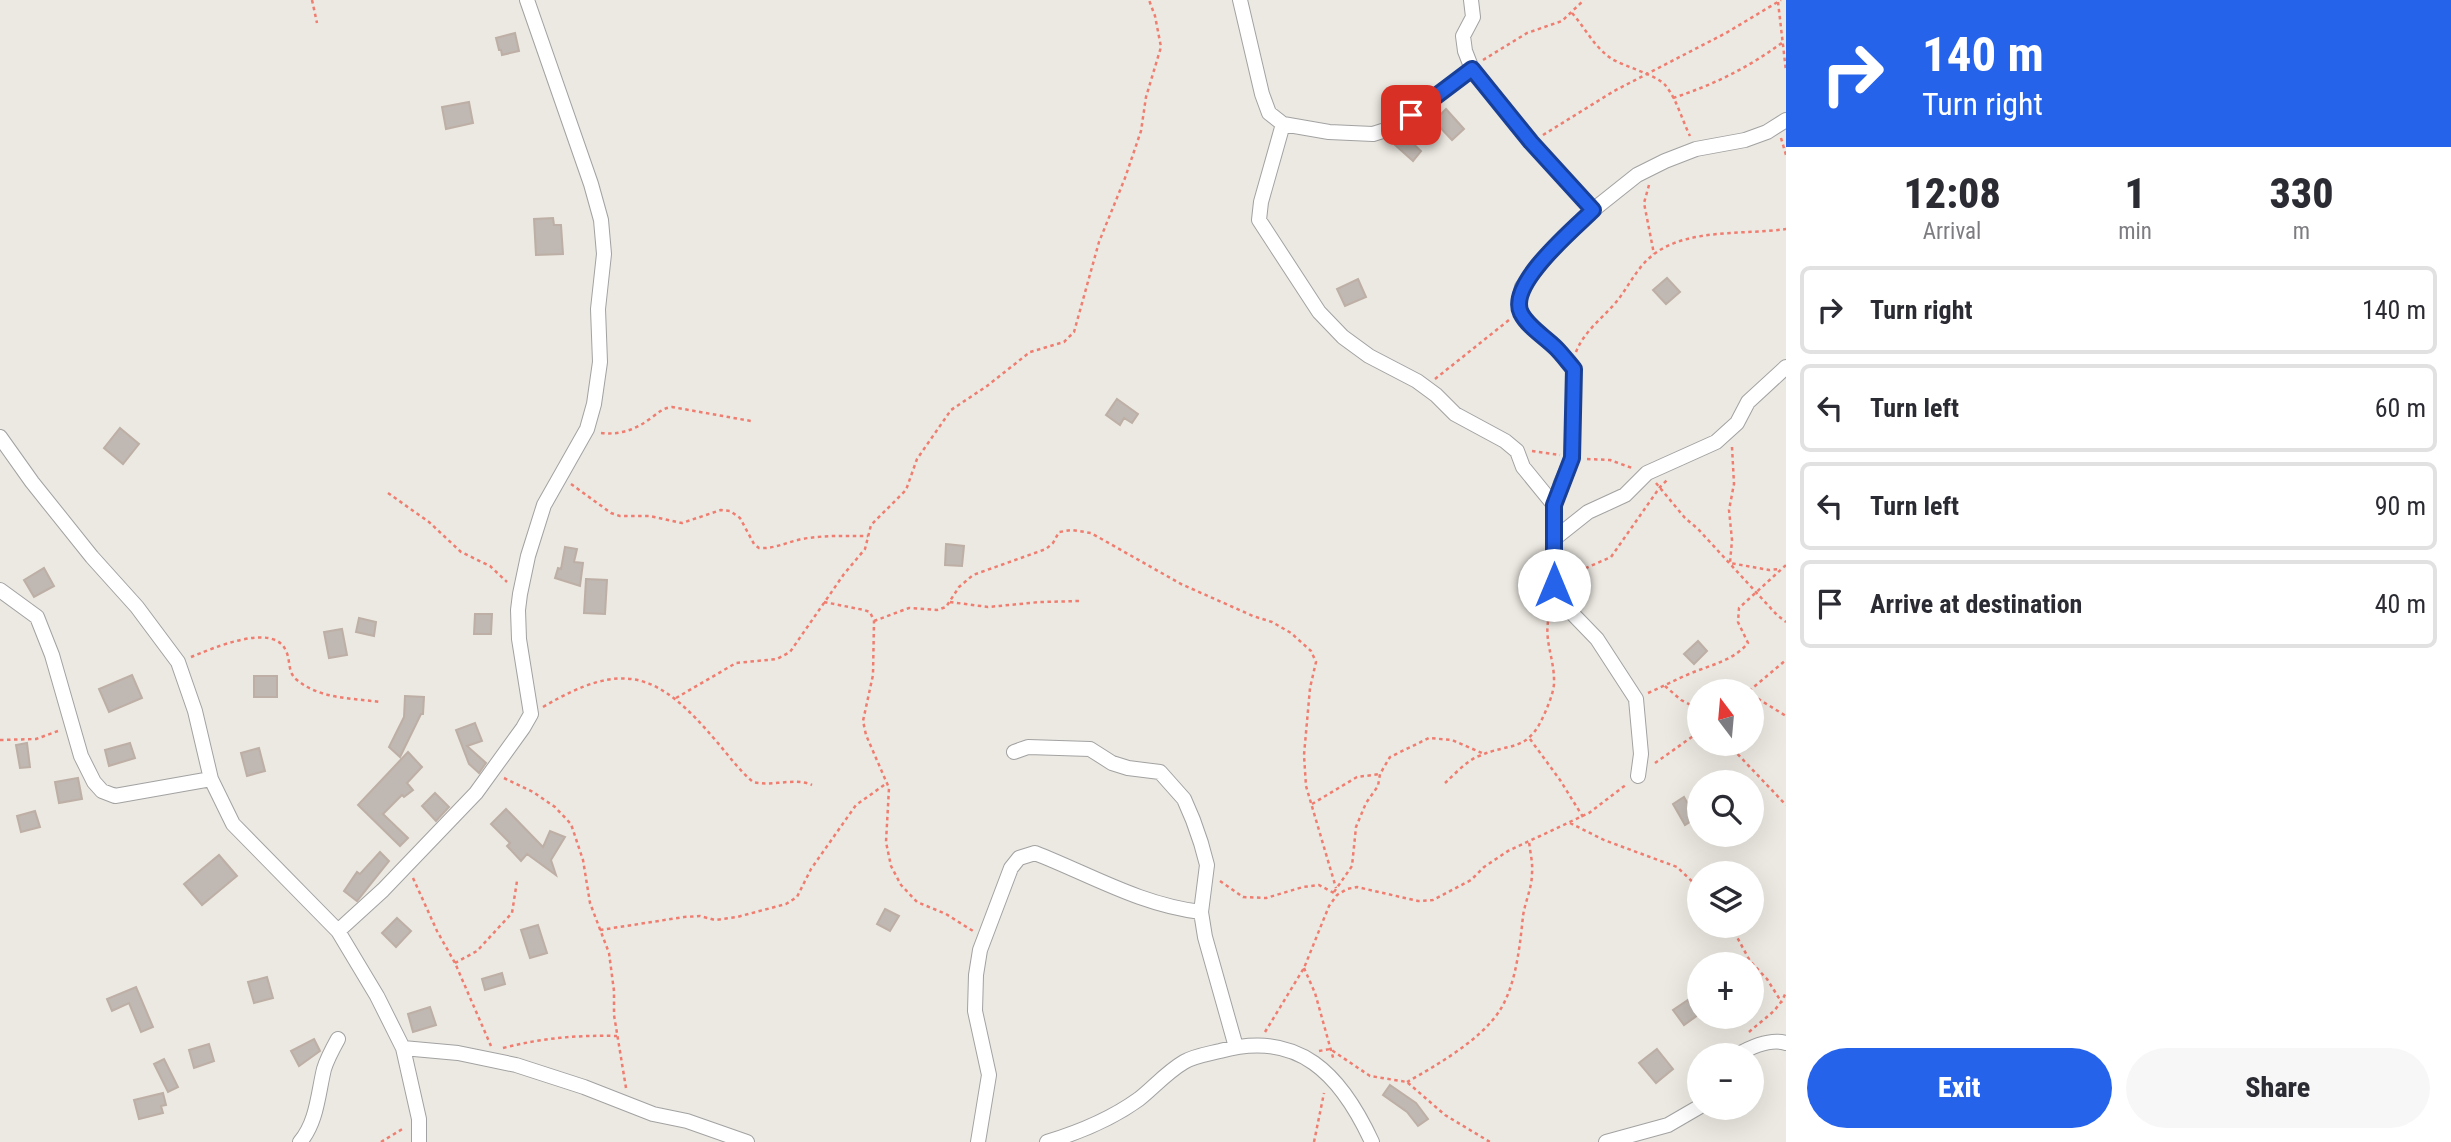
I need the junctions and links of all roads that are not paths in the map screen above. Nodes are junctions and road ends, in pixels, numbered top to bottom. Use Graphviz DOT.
graph roads {
  1 [pos="527,0"];
  2 [pos="1240,0"];
  3 [pos="1471,0"];
  4 [pos="1472,69"];
  5 [pos="1786,120"];
  6 [pos="1283,124"];
  7 [pos="1593,210"];
  8 [pos="1786,367"];
  9 [pos="0,437"];
  10 [pos="1554,505"];
  11 [pos="1554,539"];
  12 [pos="0,590"];
  13 [pos="1014,752"];
  14 [pos="1638,776"];
  15 [pos="211,779"];
  16 [pos="1201,912"];
  17 [pos="338,931"];
  18 [pos="338,1039"];
  19 [pos="1786,1043"];
  20 [pos="1764,1044"];
  21 [pos="1236,1047"];
  22 [pos="403,1048"];
  23 [pos="1687,1114"];
  24 [pos="300,1142"];
  25 [pos="419,1142"];
  26 [pos="747,1142"];
  27 [pos="978,1142"];
  28 [pos="1047,1142"];
  29 [pos="1372,1142"];
  30 [pos="1606,1142"];
  1 -- 17 [label="street"];
  2 -- 6 [label="street"];
  3 -- 4 [label="street"];
  4 -- 6 [label="street"];
  4 -- 7 [label="street"];
  5 -- 7 [label="street"];
  6 -- 10 [label="street"];
  7 -- 10 [label="street"];
  8 -- 11 [label="street"];
  9 -- 15 [label="street"];
  10 -- 11 [label="street"];
  11 -- 14 [label="street"];
  12 -- 15 [label="street"];
  13 -- 16 [label="street"];
  15 -- 17 [label="street"];
  16 -- 21 [label="street"];
  16 -- 27 [label="street"];
  17 -- 22 [label="street"];
  18 -- 24 [label="street"];
  19 -- 20 [label="street"];
  21 -- 28 [label="street"];
  21 -- 29 [label="street"];
  22 -- 25 [label="street"];
  22 -- 26 [label="street"];
  23 -- 30 [label="street"];
}
